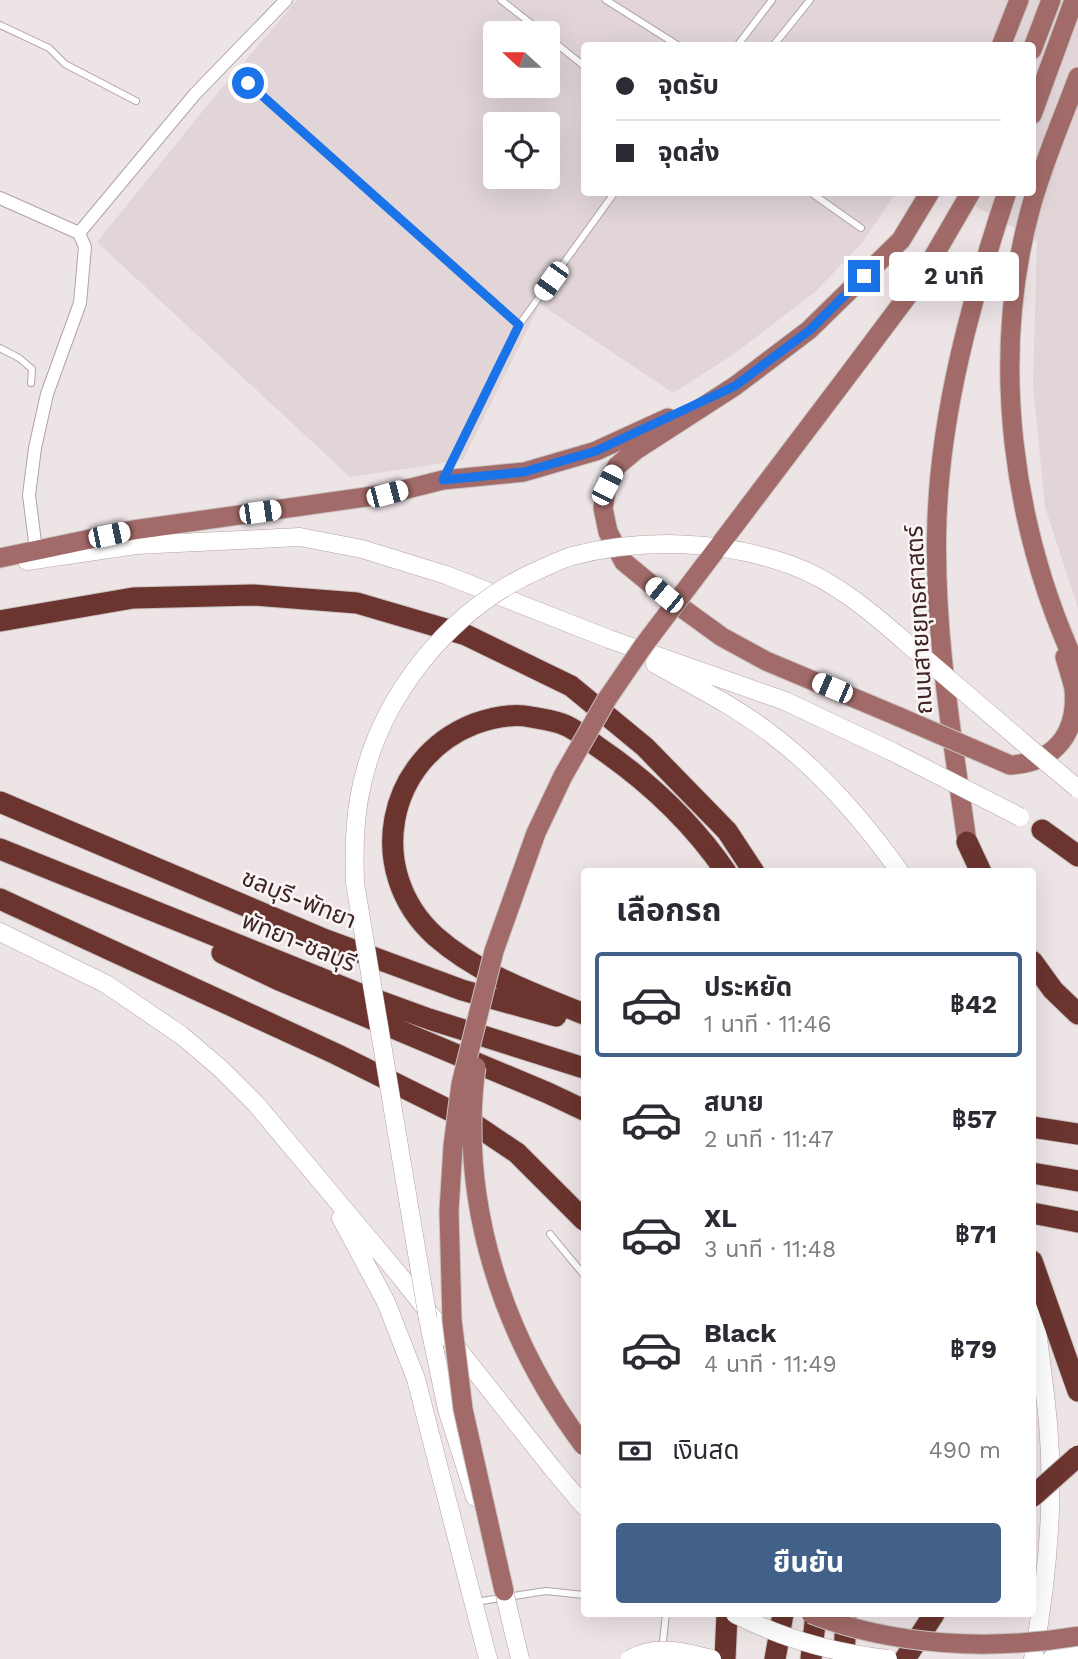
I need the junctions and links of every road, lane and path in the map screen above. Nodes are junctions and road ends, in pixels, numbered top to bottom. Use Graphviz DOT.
graph roads {
  1 [pos="286,0"];
  2 [pos="501,0"];
  3 [pos="606,0"];
  4 [pos="772,0"];
  5 [pos="810,0"];
  6 [pos="1019,0"];
  7 [pos="1051,0"];
  8 [pos="1074,0"];
  9 [pos="528,21"];
  10 [pos="0,25"];
  11 [pos="673,42"];
  12 [pos="740,42"];
  13 [pos="776,42"];
  14 [pos="1003,42"];
  15 [pos="1035,42"];
  16 [pos="560,47"];
  17 [pos="581,64"];
  18 [pos="1078,77"];
  19 [pos="248,83"];
  20 [pos="136,101"];
  21 [pos="1036,104"];
  22 [pos="1036,193"];
  23 [pos="612,196"];
  24 [pos="816,196"];
  25 [pos="928,196"];
  26 [pos="969,196"];
  27 [pos="1006,196"];
  28 [pos="1035,196"];
  29 [pos="0,198"];
  30 [pos="861,228"];
  31 [pos="79,233"];
  32 [pos="519,325"];
  33 [pos="0,348"];
  34 [pos="31,383"];
  35 [pos="735,386"];
  36 [pos="443,480"];
  37 [pos="36,550"];
  38 [pos="0,558"];
  39 [pos="0,564"];
  40 [pos="1045,589"];
  41 [pos="0,621"];
  42 [pos="609,639"];
  43 [pos="1078,670"];
  44 [pos="1078,789"];
  45 [pos="0,802"];
  46 [pos="1042,830"];
  47 [pos="967,842"];
  48 [pos="0,849"];
  49 [pos="1078,850"];
  50 [pos="1078,856"];
  51 [pos="723,868"];
  52 [pos="751,868"];
  53 [pos="897,868"];
  54 [pos="971,868"];
  55 [pos="979,868"];
  56 [pos="62,875"];
  57 [pos="0,899"];
  58 [pos="0,932"];
  59 [pos="494,951"];
  60 [pos="1036,966"];
  61 [pos="581,1013"];
  62 [pos="1078,1014"];
  63 [pos="581,1023"];
  64 [pos="581,1068"];
  65 [pos="581,1109"];
  66 [pos="1038,1128"];
  67 [pos="1078,1135"];
  68 [pos="1040,1175"];
  69 [pos="1078,1181"];
  70 [pos="323,1184"];
  71 [pos="1042,1215"];
  72 [pos="581,1217"];
  73 [pos="1078,1222"];
  74 [pos="550,1234"];
  75 [pos="581,1271"];
  76 [pos="1036,1272"];
  77 [pos="1036,1328"];
  78 [pos="1078,1391"];
  79 [pos="581,1442"];
  80 [pos="1078,1456"];
  81 [pos="1036,1493"];
  82 [pos="581,1502"];
  83 [pos="504,1591"];
  84 [pos="581,1595"];
  85 [pos="474,1603"];
  86 [pos="664,1617"];
  87 [pos="727,1617"];
  88 [pos="741,1617"];
  89 [pos="782,1617"];
  90 [pos="813,1617"];
  91 [pos="820,1617"];
  92 [pos="846,1617"];
  93 [pos="932,1617"];
  94 [pos="1078,1636"];
  95 [pos="1078,1653"];
  96 [pos="488,1659"];
  97 [pos="520,1659"];
  98 [pos="630,1659"];
  99 [pos="660,1659"];
  100 [pos="712,1659"];
  101 [pos="725,1659"];
  102 [pos="775,1659"];
  103 [pos="811,1659"];
  104 [pos="844,1659"];
  105 [pos="888,1659"];
  106 [pos="905,1659"];
  107 [pos="1033,1659"];
  108 [pos="1051,1659"];
  1 -- 31 [label="street"];
  2 -- 9 [label="lane"];
  3 -- 11 [label="lane"];
  4 -- 12 [label="lane"];
  5 -- 13 [label="lane"];
  6 -- 14 [label="main road"];
  7 -- 15 [label="main road"];
  8 -- 21 [label="main road"];
  10 -- 20 [label="lane"];
  16 -- 17 [label="lane"];
  18 -- 22 [label="main road"];
  19 -- 32 [label="lane"];
  23 -- 32 [label="lane"];
  24 -- 30 [label="lane"];
  25 -- 35 [label="main road"];
  26 -- 59 [label="main road, bridge"];
  27 -- 47 [label="main road, ถนนสายยุทธศาสตร์"];
  28 -- 40 [label="main road"];
  29 -- 31 [label="street"];
  31 -- 37 [label="street"];
  32 -- 36 [label="lane"];
  33 -- 34 [label="lane"];
  35 -- 36 [label="main road"];
  35 -- 40 [label="main road, bridge"];
  36 -- 37 [label="main road"];
  37 -- 38 [label="main road"];
  39 -- 42 [label="main road"];
  40 -- 43 [label="main road"];
  41 -- 52 [label="highway"];
  42 -- 46 [label="main road, bridge"];
  42 -- 53 [label="main road"];
  44 -- 83 [label="main road, bridge"];
  45 -- 63 [label="highway, ชลบุรี-พัทยา"];
  46 -- 49 [label="main road"];
  46 -- 50 [label="highway"];
  47 -- 54 [label="main road"];
  47 -- 55 [label="highway"];
  48 -- 56 [label="highway, พัทยา-ชลบุรี"];
  51 -- 61 [label="highway"];
  56 -- 64 [label="highway, พัทยา-ชลบุรี"];
  56 -- 65 [label="highway"];
  57 -- 72 [label="highway"];
  58 -- 70 [label="main road"];
  59 -- 79 [label="main road, bridge"];
  59 -- 83 [label="main road, bridge"];
  60 -- 62 [label="highway"];
  66 -- 67 [label="highway"];
  68 -- 69 [label="highway"];
  70 -- 82 [label="main road"];
  70 -- 85 [label="main road"];
  71 -- 73 [label="highway"];
  74 -- 75 [label="lane"];
  76 -- 78 [label="highway"];
  77 -- 107 [label="main road"];
  80 -- 81 [label="highway, bridge"];
  83 -- 97 [label="main road, bridge"];
  84 -- 85 [label="lane"];
  85 -- 96 [label="main road"];
  86 -- 99 [label="lane"];
  87 -- 101 [label="highway"];
  88 -- 105 [label="main road, bridge"];
  89 -- 102 [label="highway"];
  90 -- 103 [label="highway"];
  91 -- 94 [label="main road, bridge"];
  92 -- 104 [label="highway"];
  93 -- 106 [label="highway"];
  95 -- 108 [label="main road"];
  98 -- 100 [label="main road, bridge"];
}
